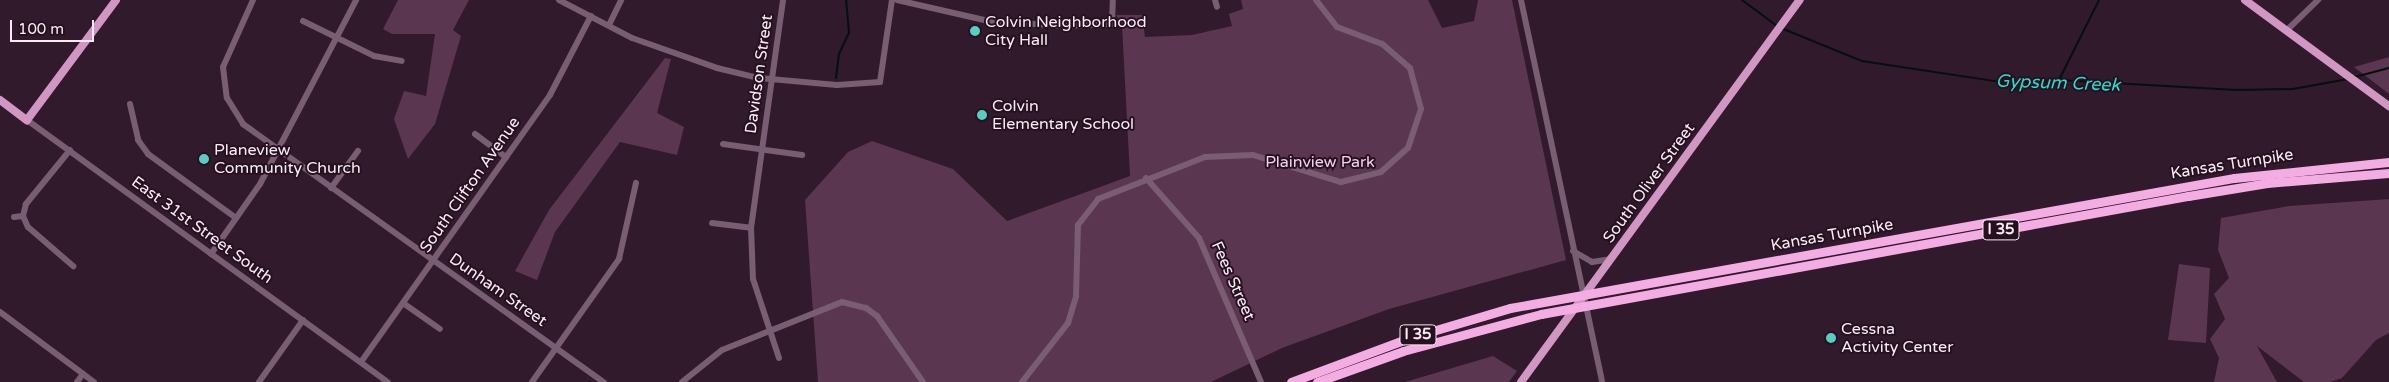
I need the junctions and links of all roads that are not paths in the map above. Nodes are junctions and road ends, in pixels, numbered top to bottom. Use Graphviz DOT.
graph roads {
  1 [pos="116,0"];
  2 [pos="253,0"];
  3 [pos="356,0"];
  4 [pos="559,0"];
  5 [pos="621,0"];
  6 [pos="783,0"];
  7 [pos="892,0"];
  8 [pos="897,0"];
  9 [pos="1113,0"];
  10 [pos="1316,0"];
  11 [pos="1521,0"];
  12 [pos="1800,0"];
  13 [pos="2245,0"];
  14 [pos="2318,0"];
  15 [pos="591,16"];
  16 [pos="304,21"];
  17 [pos="608,26"];
  18 [pos="2286,31"];
  19 [pos="336,38"];
  20 [pos="402,61"];
  21 [pos="773,79"];
  22 [pos="0,100"];
  23 [pos="130,104"];
  24 [pos="2389,106"];
  25 [pos="28,120"];
  26 [pos="475,134"];
  27 [pos="723,144"];
  28 [pos="70,150"];
  29 [pos="278,151"];
  30 [pos="358,151"];
  31 [pos="763,151"];
  32 [pos="802,155"];
  33 [pos="506,157"];
  34 [pos="2389,162"];
  35 [pos="2389,173"];
  36 [pos="1146,178"];
  37 [pos="636,183"];
  38 [pos="331,188"];
  39 [pos="24,216"];
  40 [pos="14,217"];
  41 [pos="236,218"];
  42 [pos="712,223"];
  43 [pos="751,228"];
  44 [pos="1572,251"];
  45 [pos="211,254"];
  46 [pos="1610,259"];
  47 [pos="433,260"];
  48 [pos="73,266"];
  49 [pos="1583,296"];
  50 [pos="403,303"];
  51 [pos="0,312"];
  52 [pos="303,320"];
  53 [pos="440,329"];
  54 [pos="769,330"];
  55 [pos="556,348"];
  56 [pos="779,358"];
  57 [pos="361,362"];
  58 [pos="83,374"];
  59 [pos="1260,380"];
  60 [pos="77,382"];
  61 [pos="94,382"];
  62 [pos="259,382"];
  63 [pos="388,382"];
  64 [pos="532,382"];
  65 [pos="604,382"];
  66 [pos="682,382"];
  67 [pos="923,382"];
  68 [pos="1022,382"];
  69 [pos="1291,382"];
  70 [pos="1317,382"];
  71 [pos="1521,382"];
  72 [pos="1602,382"];
  1 -- 25 [label="main road"];
  2 -- 29 [label="street, Dunham Street"];
  3 -- 19 [label="street"];
  4 -- 15 [label="street"];
  5 -- 17 [label="street"];
  6 -- 21 [label="street, Davidson Street"];
  7 -- 21 [label="street"];
  8 -- 9 [label="street"];
  10 -- 36 [label="street"];
  11 -- 44 [label="street"];
  12 -- 46 [label="main road, South Oliver Street"];
  13 -- 18 [label="main road"];
  14 -- 18 [label="street"];
  15 -- 17 [label="street"];
  15 -- 33 [label="street, South Clifton Avenue"];
  16 -- 19 [label="street"];
  17 -- 21 [label="street"];
  18 -- 24 [label="main road"];
  19 -- 20 [label="street"];
  19 -- 29 [label="street"];
  21 -- 31 [label="street, Davidson Street"];
  22 -- 25 [label="main road, East 31st Street South"];
  23 -- 41 [label="street"];
  25 -- 28 [label="street, East 31st Street South"];
  26 -- 33 [label="street"];
  27 -- 31 [label="street, Davidson Street"];
  28 -- 39 [label="street"];
  28 -- 45 [label="street, East 31st Street South"];
  29 -- 38 [label="street, Dunham Street"];
  29 -- 41 [label="street"];
  30 -- 38 [label="street"];
  31 -- 32 [label="street"];
  31 -- 43 [label="street, Davidson Street"];
  33 -- 47 [label="street, South Clifton Avenue"];
  34 -- 69 [label="highway, Kansas Turnpike / I 35"];
  35 -- 70 [label="highway, Kansas Turnpike / I 35"];
  36 -- 59 [label="street, Fees Street"];
  36 -- 68 [label="street"];
  37 -- 55 [label="street"];
  38 -- 47 [label="street, Dunham Street"];
  39 -- 40 [label="street"];
  39 -- 48 [label="street"];
  41 -- 45 [label="street"];
  42 -- 43 [label="street"];
  43 -- 54 [label="street, Davidson Street"];
  44 -- 46 [label="street"];
  44 -- 49 [label="street"];
  45 -- 52 [label="street, East 31st Street South"];
  46 -- 49 [label="main road, South Oliver Street"];
  47 -- 50 [label="street, South Clifton Avenue"];
  47 -- 55 [label="street, Dunham Street"];
  49 -- 71 [label="main road, South Oliver Street"];
  49 -- 72 [label="street"];
  50 -- 53 [label="street"];
  50 -- 57 [label="street, South Clifton Avenue"];
  51 -- 58 [label="street"];
  52 -- 57 [label="street, East 31st Street South"];
  52 -- 62 [label="street"];
  54 -- 56 [label="street, Davidson Street"];
  54 -- 66 [label="street"];
  54 -- 67 [label="street"];
  55 -- 64 [label="street"];
  55 -- 65 [label="street, Dunham Street"];
  57 -- 63 [label="street, East 31st Street South"];
  58 -- 60 [label="street"];
  58 -- 61 [label="street"];
}
